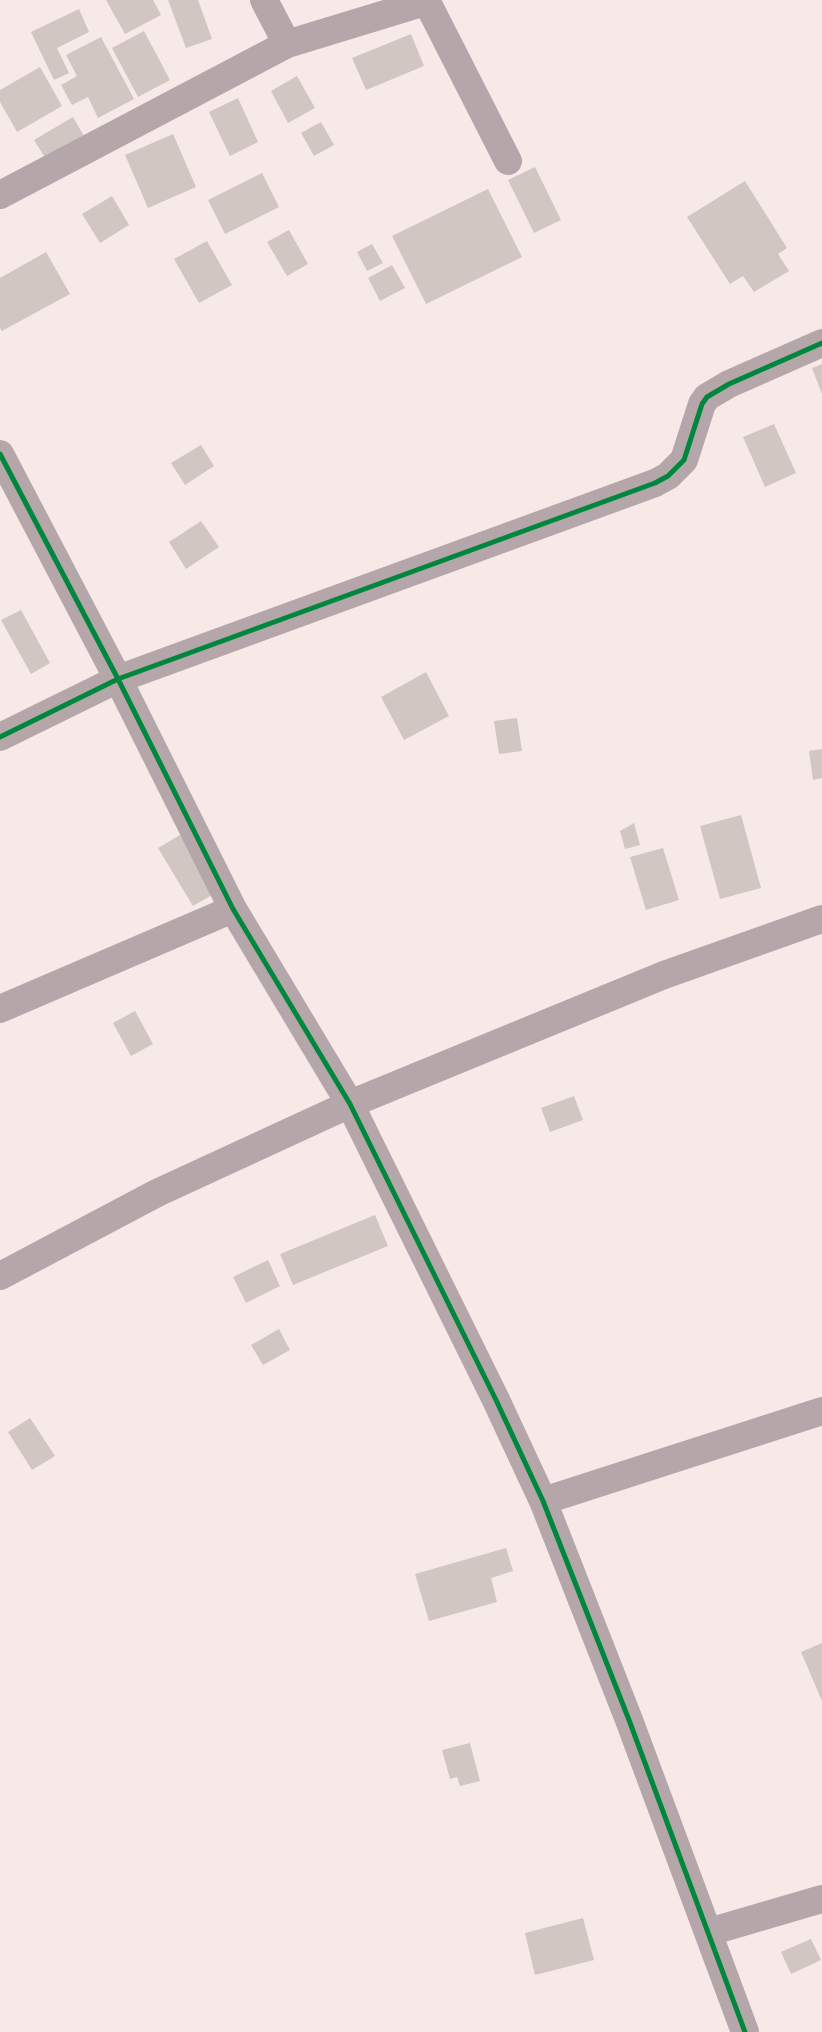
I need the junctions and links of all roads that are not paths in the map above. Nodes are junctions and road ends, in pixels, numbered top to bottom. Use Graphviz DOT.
graph roads {
  1 [pos="264,0"];
  2 [pos="287,44"];
  3 [pos="508,161"];
  4 [pos="0,195"];
  5 [pos="822,343"];
  6 [pos="0,454"];
  7 [pos="118,679"];
  8 [pos="0,737"];
  9 [pos="233,909"];
  10 [pos="822,919"];
  11 [pos="0,1009"];
  12 [pos="350,1104"];
  13 [pos="0,1276"];
  14 [pos="822,1412"];
  15 [pos="543,1501"];
  16 [pos="822,1899"];
  17 [pos="710,1932"];
  18 [pos="745,2032"];
  1 -- 2 [label="street"];
  2 -- 3 [label="street"];
  2 -- 4 [label="street"];
  5 -- 7 [label="street"];
  6 -- 7 [label="street"];
  7 -- 8 [label="street"];
  7 -- 9 [label="street"];
  9 -- 11 [label="street"];
  9 -- 12 [label="street"];
  10 -- 12 [label="street"];
  12 -- 13 [label="street"];
  12 -- 15 [label="street"];
  14 -- 15 [label="street"];
  15 -- 17 [label="street"];
  16 -- 17 [label="street"];
  17 -- 18 [label="street"];
}
